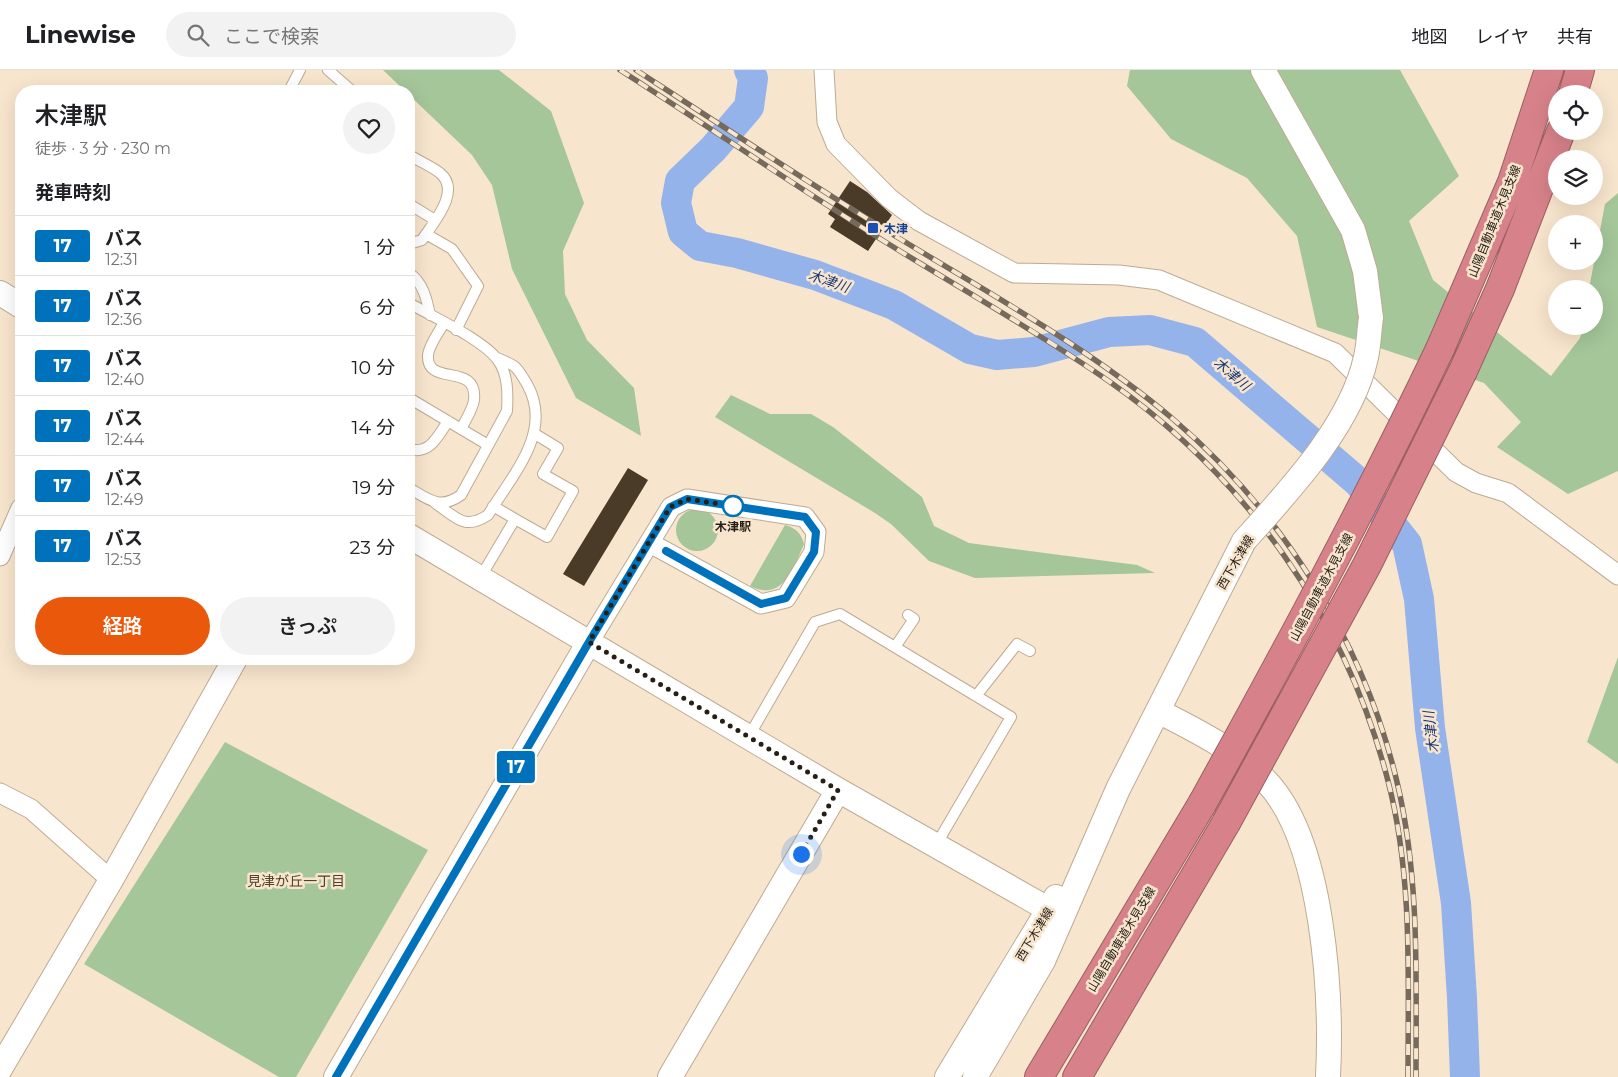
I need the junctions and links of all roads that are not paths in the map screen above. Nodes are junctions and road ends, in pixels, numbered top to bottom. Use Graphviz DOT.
graph roads {
  1 [pos="300,70"];
  2 [pos="328,70"];
  3 [pos="824,70"];
  4 [pos="1263,70"];
  5 [pos="1549,70"];
  6 [pos="1580,70"];
  7 [pos="292,85"];
  8 [pos="345,85"];
  9 [pos="1576,85"];
  10 [pos="1558,140"];
  11 [pos="415,159"];
  12 [pos="415,208"];
  13 [pos="435,220"];
  14 [pos="426,234"];
  15 [pos="415,242"];
  16 [pos="415,277"];
  17 [pos="0,293"];
  18 [pos="15,302"];
  19 [pos="415,306"];
  20 [pos="430,315"];
  21 [pos="444,323"];
  22 [pos="456,330"];
  23 [pos="497,358"];
  24 [pos="415,402"];
  25 [pos="448,421"];
  26 [pos="461,429"];
  27 [pos="535,434"];
  28 [pos="488,445"];
  29 [pos="415,449"];
  30 [pos="415,491"];
  31 [pos="434,502"];
  32 [pos="493,506"];
  33 [pos="516,519"];
  34 [pos="15,522"];
  35 [pos="415,540"];
  36 [pos="650,542"];
  37 [pos="0,556"];
  38 [pos="1618,575"];
  39 [pos="480,578"];
  40 [pos="908,615"];
  41 [pos="589,642"];
  42 [pos="895,647"];
  43 [pos="1030,651"];
  44 [pos="232,665"];
  45 [pos="976,696"];
  46 [pos="1158,711"];
  47 [pos="749,736"];
  48 [pos="838,790"];
  49 [pos="0,793"];
  50 [pos="936,845"];
  51 [pos="111,880"];
  52 [pos="1056,913"];
  53 [pos="0,1069"];
  54 [pos="336,1077"];
  55 [pos="670,1077"];
  56 [pos="947,1077"];
  57 [pos="975,1077"];
  58 [pos="1039,1077"];
  59 [pos="1077,1077"];
  60 [pos="1328,1077"];
  1 -- 7 [label="lane"];
  2 -- 8 [label="lane"];
  3 -- 38 [label="street"];
  4 -- 46 [label="street, 西下木津線, bridge"];
  5 -- 58 [label="highway, 山陽自動車道木見支線, bridge"];
  6 -- 9 [label="highway"];
  10 -- 59 [label="highway, bridge"];
  11 -- 13 [label="lane"];
  12 -- 13 [label="lane"];
  13 -- 14 [label="lane"];
  14 -- 15 [label="lane"];
  14 -- 22 [label="lane"];
  16 -- 20 [label="lane"];
  17 -- 18 [label="street"];
  19 -- 20 [label="lane"];
  20 -- 21 [label="lane"];
  21 -- 22 [label="lane"];
  21 -- 26 [label="lane"];
  22 -- 23 [label="lane"];
  23 -- 27 [label="lane"];
  23 -- 28 [label="lane"];
  24 -- 25 [label="lane"];
  25 -- 26 [label="lane"];
  25 -- 29 [label="lane"];
  26 -- 28 [label="lane"];
  27 -- 32 [label="lane"];
  27 -- 33 [label="lane"];
  28 -- 31 [label="lane"];
  30 -- 31 [label="lane"];
  31 -- 32 [label="lane"];
  32 -- 33 [label="lane"];
  33 -- 39 [label="lane"];
  34 -- 37 [label="street"];
  35 -- 39 [label="street"];
  36 -- 36 [label="street"];
  36 -- 41 [label="street"];
  39 -- 41 [label="street"];
  40 -- 42 [label="lane"];
  41 -- 47 [label="street"];
  41 -- 54 [label="street"];
  42 -- 45 [label="lane"];
  42 -- 47 [label="lane"];
  43 -- 45 [label="lane"];
  44 -- 51 [label="street"];
  45 -- 50 [label="lane"];
  46 -- 52 [label="street, 西下木津線"];
  46 -- 60 [label="street"];
  47 -- 48 [label="street"];
  48 -- 50 [label="street"];
  48 -- 55 [label="street"];
  49 -- 51 [label="street"];
  50 -- 52 [label="street"];
  51 -- 53 [label="street"];
  52 -- 56 [label="street, 西下木津線"];
  52 -- 57 [label="street, 西下木津線"];
}
